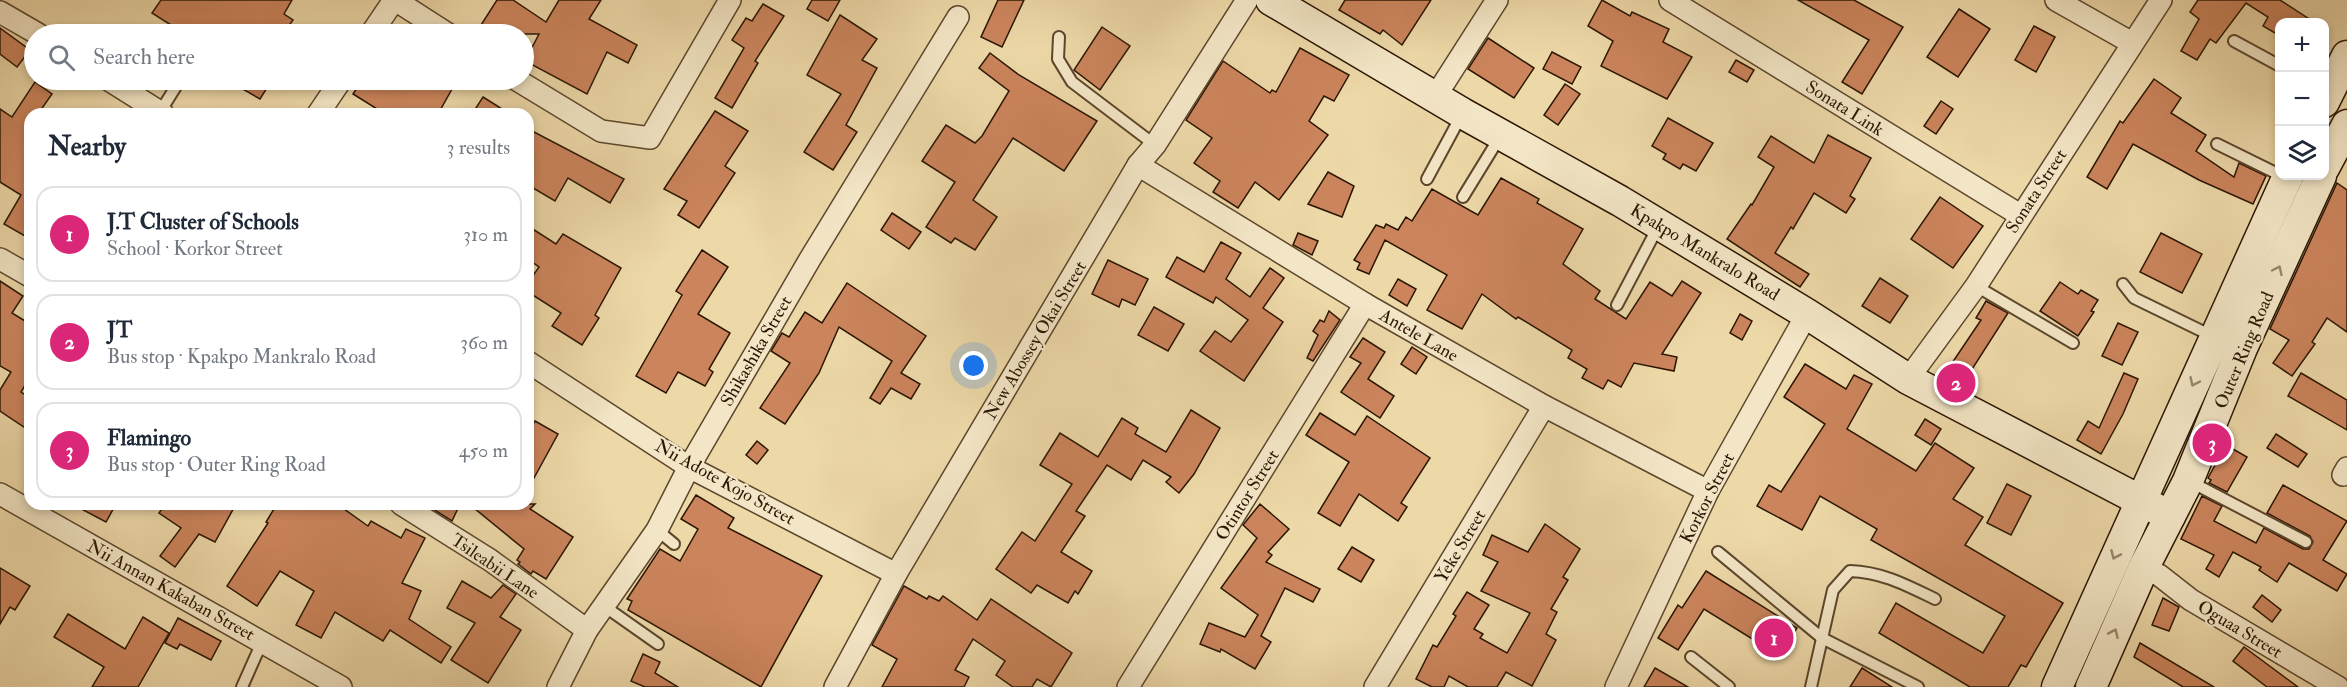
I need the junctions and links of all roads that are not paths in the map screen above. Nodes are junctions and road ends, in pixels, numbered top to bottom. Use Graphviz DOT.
graph roads {
  1 [pos="394,0"];
  2 [pos="730,0"];
  3 [pos="1247,0"];
  4 [pos="1271,0"];
  5 [pos="1497,0"];
  6 [pos="1670,0"];
  7 [pos="2056,0"];
  8 [pos="2161,0"];
  9 [pos="0,12"];
  10 [pos="958,17"];
  11 [pos="378,24"];
  12 [pos="432,24"];
  13 [pos="24,26"];
  14 [pos="1059,37"];
  15 [pos="2234,41"];
  16 [pos="2132,43"];
  17 [pos="2347,56"];
  18 [pos="2275,63"];
  19 [pos="2329,89"];
  20 [pos="125,90"];
  21 [pos="175,90"];
  22 [pos="334,90"];
  23 [pos="533,90"];
  24 [pos="1436,98"];
  25 [pos="154,108"];
  26 [pos="165,108"];
  27 [pos="322,108"];
  28 [pos="1462,113"];
  29 [pos="2347,125"];
  30 [pos="1501,135"];
  31 [pos="2217,144"];
  32 [pos="1155,145"];
  33 [pos="2329,160"];
  34 [pos="1138,165"];
  35 [pos="2275,172"];
  36 [pos="1427,178"];
  37 [pos="2282,180"];
  38 [pos="2319,180"];
  39 [pos="1463,197"];
  40 [pos="2020,215"];
  41 [pos="1659,225"];
  42 [pos="0,258"];
  43 [pos="24,272"];
  44 [pos="2123,284"];
  45 [pos="1976,286"];
  46 [pos="1365,304"];
  47 [pos="1617,305"];
  48 [pos="1807,314"];
  49 [pos="2215,337"];
  50 [pos="2073,343"];
  51 [pos="534,366"];
  52 [pos="1908,380"];
  53 [pos="1544,406"];
  54 [pos="689,466"];
  55 [pos="2188,480"];
  56 [pos="1708,491"];
  57 [pos="0,494"];
  58 [pos="2139,502"];
  59 [pos="24,508"];
  60 [pos="28,510"];
  61 [pos="411,510"];
  62 [pos="2170,516"];
  63 [pos="657,530"];
  64 [pos="2306,542"];
  65 [pos="674,544"];
  66 [pos="1718,552"];
  67 [pos="2143,569"];
  68 [pos="896,574"];
  69 [pos="1935,599"];
  70 [pos="604,606"];
  71 [pos="587,630"];
  72 [pos="1822,638"];
  73 [pos="262,642"];
  74 [pos="658,644"];
  75 [pos="1691,657"];
  76 [pos="242,687"];
  77 [pos="341,687"];
  78 [pos="558,687"];
  79 [pos="835,687"];
  80 [pos="1128,687"];
  81 [pos="1375,687"];
  82 [pos="1616,687"];
  83 [pos="1730,687"];
  84 [pos="1811,687"];
  85 [pos="1918,687"];
  86 [pos="2057,687"];
  87 [pos="2091,687"];
  88 [pos="2338,687"];
  1 -- 11 [label="street"];
  1 -- 12 [label="street"];
  2 -- 23 [label="street"];
  3 -- 32 [label="street, New Abossey Okai Street"];
  4 -- 24 [label="main road, Kpakpo Mankralo Road"];
  5 -- 24 [label="street"];
  6 -- 40 [label="street, Sonata Link"];
  7 -- 16 [label="street"];
  8 -- 16 [label="street, Sonata Street"];
  9 -- 13 [label="street"];
  10 -- 54 [label="street, Shikashika Street"];
  14 -- 32 [label="lane"];
  15 -- 18 [label="lane"];
  16 -- 40 [label="street, Sonata Street"];
  17 -- 19 [label="main road"];
  20 -- 25 [label="street"];
  21 -- 26 [label="lane"];
  22 -- 27 [label="street"];
  24 -- 28 [label="main road, Kpakpo Mankralo Road"];
  28 -- 30 [label="main road, Kpakpo Mankralo Road"];
  28 -- 36 [label="lane"];
  29 -- 33 [label="main road"];
  30 -- 39 [label="lane"];
  30 -- 41 [label="main road, Kpakpo Mankralo Road"];
  31 -- 35 [label="lane"];
  32 -- 34 [label="street, New Abossey Okai Street"];
  34 -- 46 [label="street, Antele Lane"];
  34 -- 68 [label="street, New Abossey Okai Street"];
  37 -- 49 [label="main road, Outer Ring Road"];
  55 -- 38 [label="main road, Outer Ring Road, one-way"];
  40 -- 45 [label="street, Sonata Street"];
  41 -- 47 [label="lane"];
  41 -- 48 [label="main road, Kpakpo Mankralo Road"];
  42 -- 43 [label="street"];
  44 -- 49 [label="lane"];
  45 -- 50 [label="lane"];
  45 -- 52 [label="street, Sonata Street"];
  46 -- 53 [label="street, Antele Lane"];
  46 -- 80 [label="street, Otintor Street"];
  48 -- 52 [label="main road, Kpakpo Mankralo Road"];
  48 -- 56 [label="street, Korkor Street"];
  49 -- 58 [label="main road, Outer Ring Road, one-way"];
  51 -- 54 [label="street, Nii Adote Kojo Street"];
  52 -- 58 [label="main road, Kpakpo Mankralo Road"];
  53 -- 56 [label="street, Antele Lane"];
  53 -- 81 [label="street, Yeke Street"];
  54 -- 63 [label="street, Shikashika Street"];
  54 -- 68 [label="street, Nii Adote Kojo Street"];
  55 -- 62 [label="main road, Outer Ring Road"];
  55 -- 64 [label="lane"];
  56 -- 82 [label="street, Korkor Street"];
  57 -- 59 [label="street, Nii Annan Kakaban Street"];
  58 -- 62 [label="main road, Kpakpo Mankralo Road"];
  58 -- 86 [label="main road, Outer Ring Road, one-way"];
  60 -- 73 [label="street, Nii Annan Kakaban Street"];
  61 -- 71 [label="street, Tsileabii Lane"];
  62 -- 67 [label="main road, Outer Ring Road"];
  63 -- 65 [label="lane"];
  63 -- 70 [label="street, Shikashika Street"];
  66 -- 72 [label="lane"];
  87 -- 67 [label="main road, Outer Ring Road, one-way"];
  67 -- 88 [label="street, Oguaa Street"];
  68 -- 79 [label="street, New Abossey Okai Street"];
  69 -- 72 [label="lane"];
  70 -- 71 [label="street, Shikashika Street"];
  70 -- 74 [label="lane"];
  71 -- 78 [label="street, Shikashika Street"];
  72 -- 84 [label="lane"];
  72 -- 85 [label="lane"];
  73 -- 76 [label="lane"];
  73 -- 77 [label="street, Nii Annan Kakaban Street"];
  75 -- 83 [label="lane"];
}
